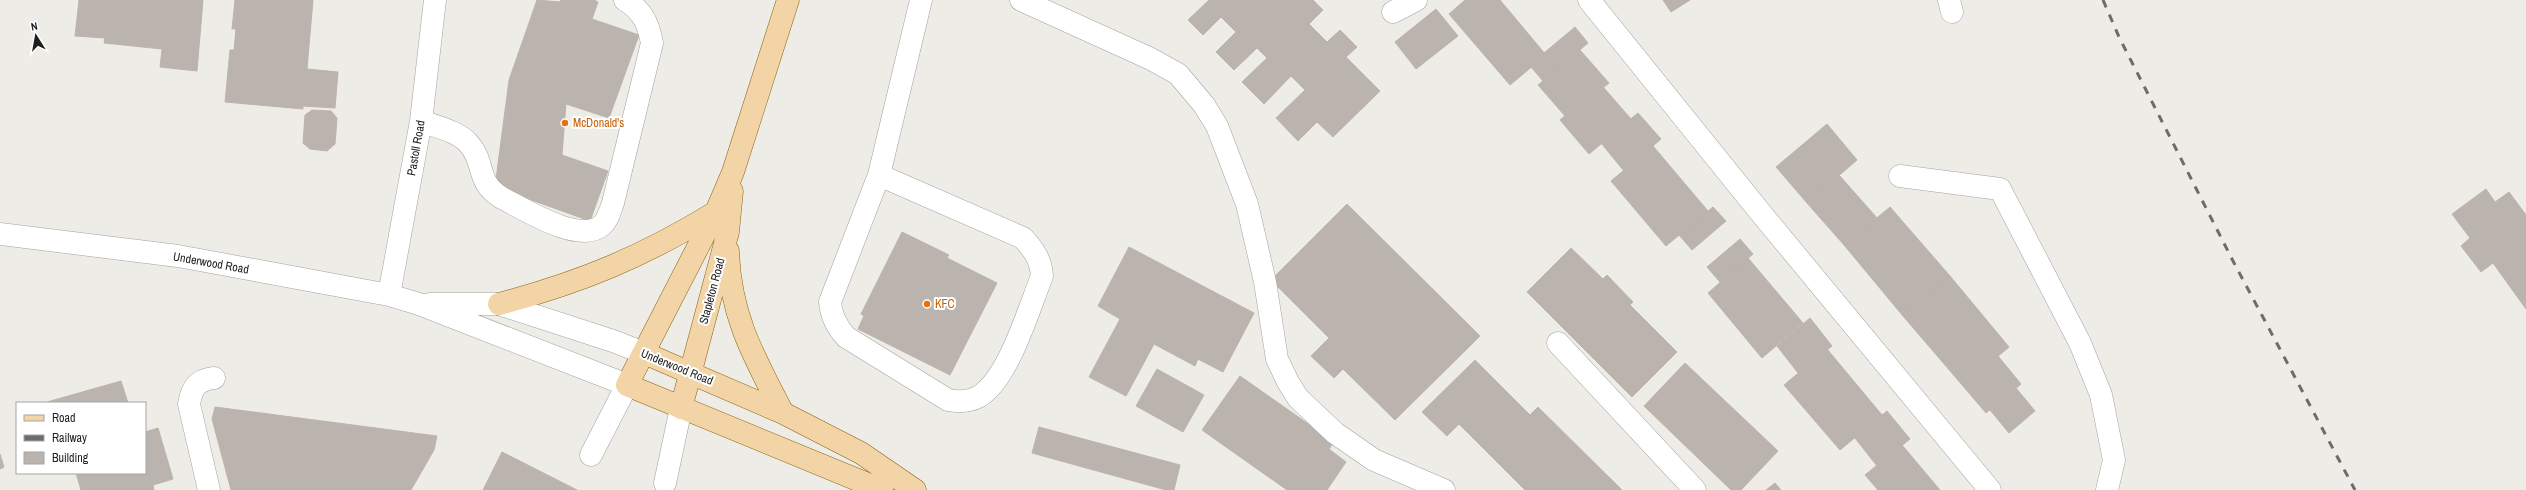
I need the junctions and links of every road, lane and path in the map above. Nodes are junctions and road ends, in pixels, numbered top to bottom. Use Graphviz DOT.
graph roads {
  1 [pos="435,0"];
  2 [pos="625,0"];
  3 [pos="788,0"];
  4 [pos="921,0"];
  5 [pos="1021,0"];
  6 [pos="1416,0"];
  7 [pos="1589,0"];
  8 [pos="1393,12"];
  9 [pos="422,121"];
  10 [pos="733,172"];
  11 [pos="879,175"];
  12 [pos="1900,176"];
  13 [pos="716,212"];
  14 [pos="728,232"];
  15 [pos="0,234"];
  16 [pos="389,295"];
  17 [pos="419,304"];
  18 [pos="499,304"];
  19 [pos="1558,343"];
  20 [pos="644,353"];
  21 [pos="690,371"];
  22 [pos="214,378"];
  23 [pos="627,385"];
  24 [pos="681,408"];
  25 [pos="783,413"];
  26 [pos="591,455"];
  27 [pos="665,483"];
  28 [pos="209,490"];
  29 [pos="882,490"];
  30 [pos="915,490"];
  31 [pos="1444,490"];
  32 [pos="1695,490"];
  33 [pos="1990,490"];
  34 [pos="2107,490"];
  1 -- 9 [label="street, Pastoll Road"];
  2 -- 9 [label="street"];
  3 -- 10 [label="main road, Stapleton Road"];
  4 -- 11 [label="street"];
  5 -- 31 [label="street"];
  6 -- 8 [label="street"];
  7 -- 33 [label="street"];
  9 -- 16 [label="street, Pastoll Road"];
  10 -- 13 [label="main road, Stapleton Road"];
  10 -- 14 [label="main road, Stapleton Road"];
  11 -- 11 [label="street"];
  12 -- 34 [label="street"];
  13 -- 18 [label="main road"];
  13 -- 20 [label="main road, Stapleton Road"];
  14 -- 21 [label="main road, Stapleton Road"];
  14 -- 25 [label="main road"];
  15 -- 16 [label="street, Underwood Road"];
  16 -- 17 [label="street, Underwood Road"];
  17 -- 18 [label="street, Underwood Road"];
  17 -- 23 [label="street, Underwood Road"];
  18 -- 20 [label="street, Underwood Road"];
  19 -- 32 [label="street"];
  20 -- 21 [label="main road, Underwood Road"];
  20 -- 23 [label="main road, Stapleton Road"];
  21 -- 24 [label="main road, Stapleton Road"];
  21 -- 25 [label="main road, Underwood Road"];
  22 -- 28 [label="street"];
  23 -- 24 [label="main road, Underwood Road"];
  23 -- 26 [label="street"];
  24 -- 27 [label="street"];
  24 -- 29 [label="main road, Underwood Road"];
  25 -- 30 [label="main road, Underwood Road"];
}
